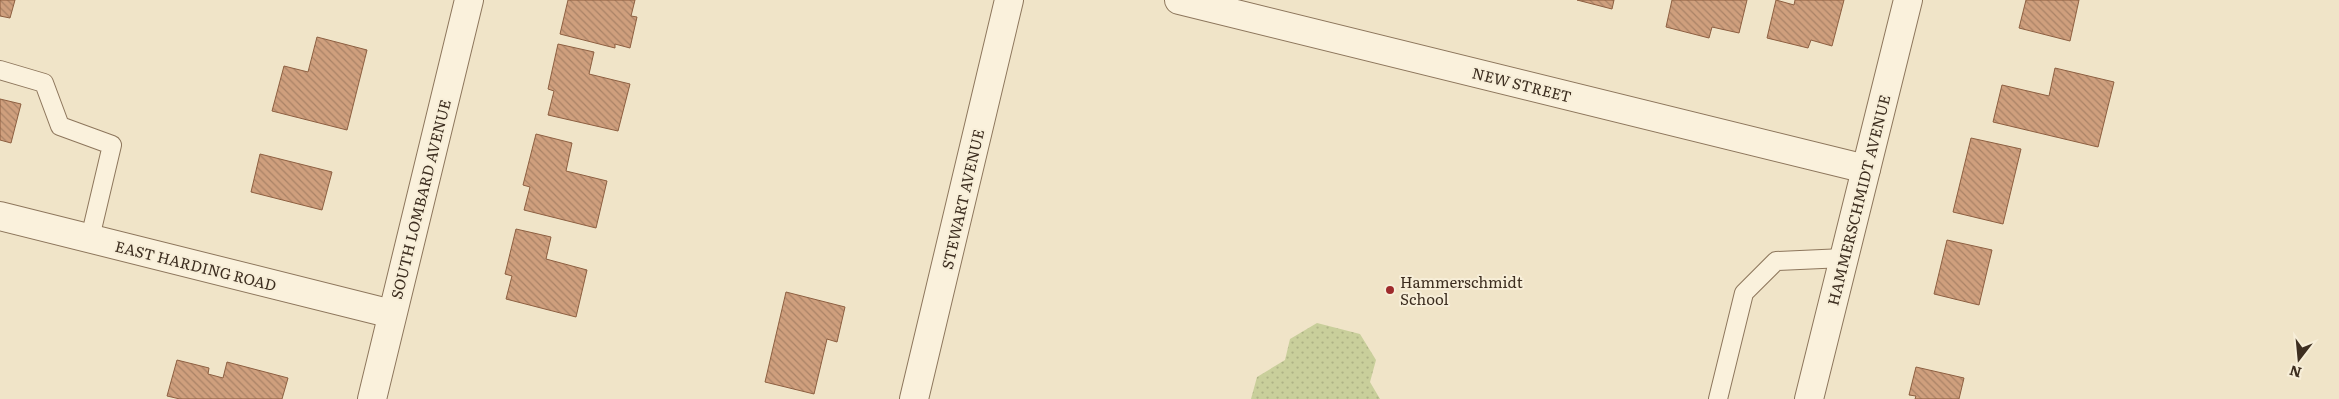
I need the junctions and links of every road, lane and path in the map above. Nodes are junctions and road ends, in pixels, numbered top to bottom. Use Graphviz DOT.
graph roads {
  1 [pos="469,0"];
  2 [pos="1009,0"];
  3 [pos="1179,0"];
  4 [pos="1908,0"];
  5 [pos="0,70"];
  6 [pos="1866,169"];
  7 [pos="0,216"];
  8 [pos="90,238"];
  9 [pos="1844,258"];
  10 [pos="392,314"];
  11 [pos="372,399"];
  12 [pos="914,399"];
  13 [pos="1718,399"];
  14 [pos="1809,399"];
  1 -- 10 [label="street, SOUTH LOMBARD AVENUE"];
  2 -- 12 [label="street, STEWART AVENUE"];
  3 -- 6 [label="street, NEW STREET"];
  4 -- 6 [label="street, HAMMERSCHMIDT AVENUE"];
  5 -- 8 [label="lane"];
  6 -- 9 [label="street, HAMMERSCHMIDT AVENUE"];
  7 -- 8 [label="street, EAST HARDING ROAD"];
  8 -- 10 [label="street, EAST HARDING ROAD"];
  9 -- 13 [label="lane"];
  9 -- 14 [label="street, HAMMERSCHMIDT AVENUE"];
  10 -- 11 [label="street, SOUTH LOMBARD AVENUE"];
}
